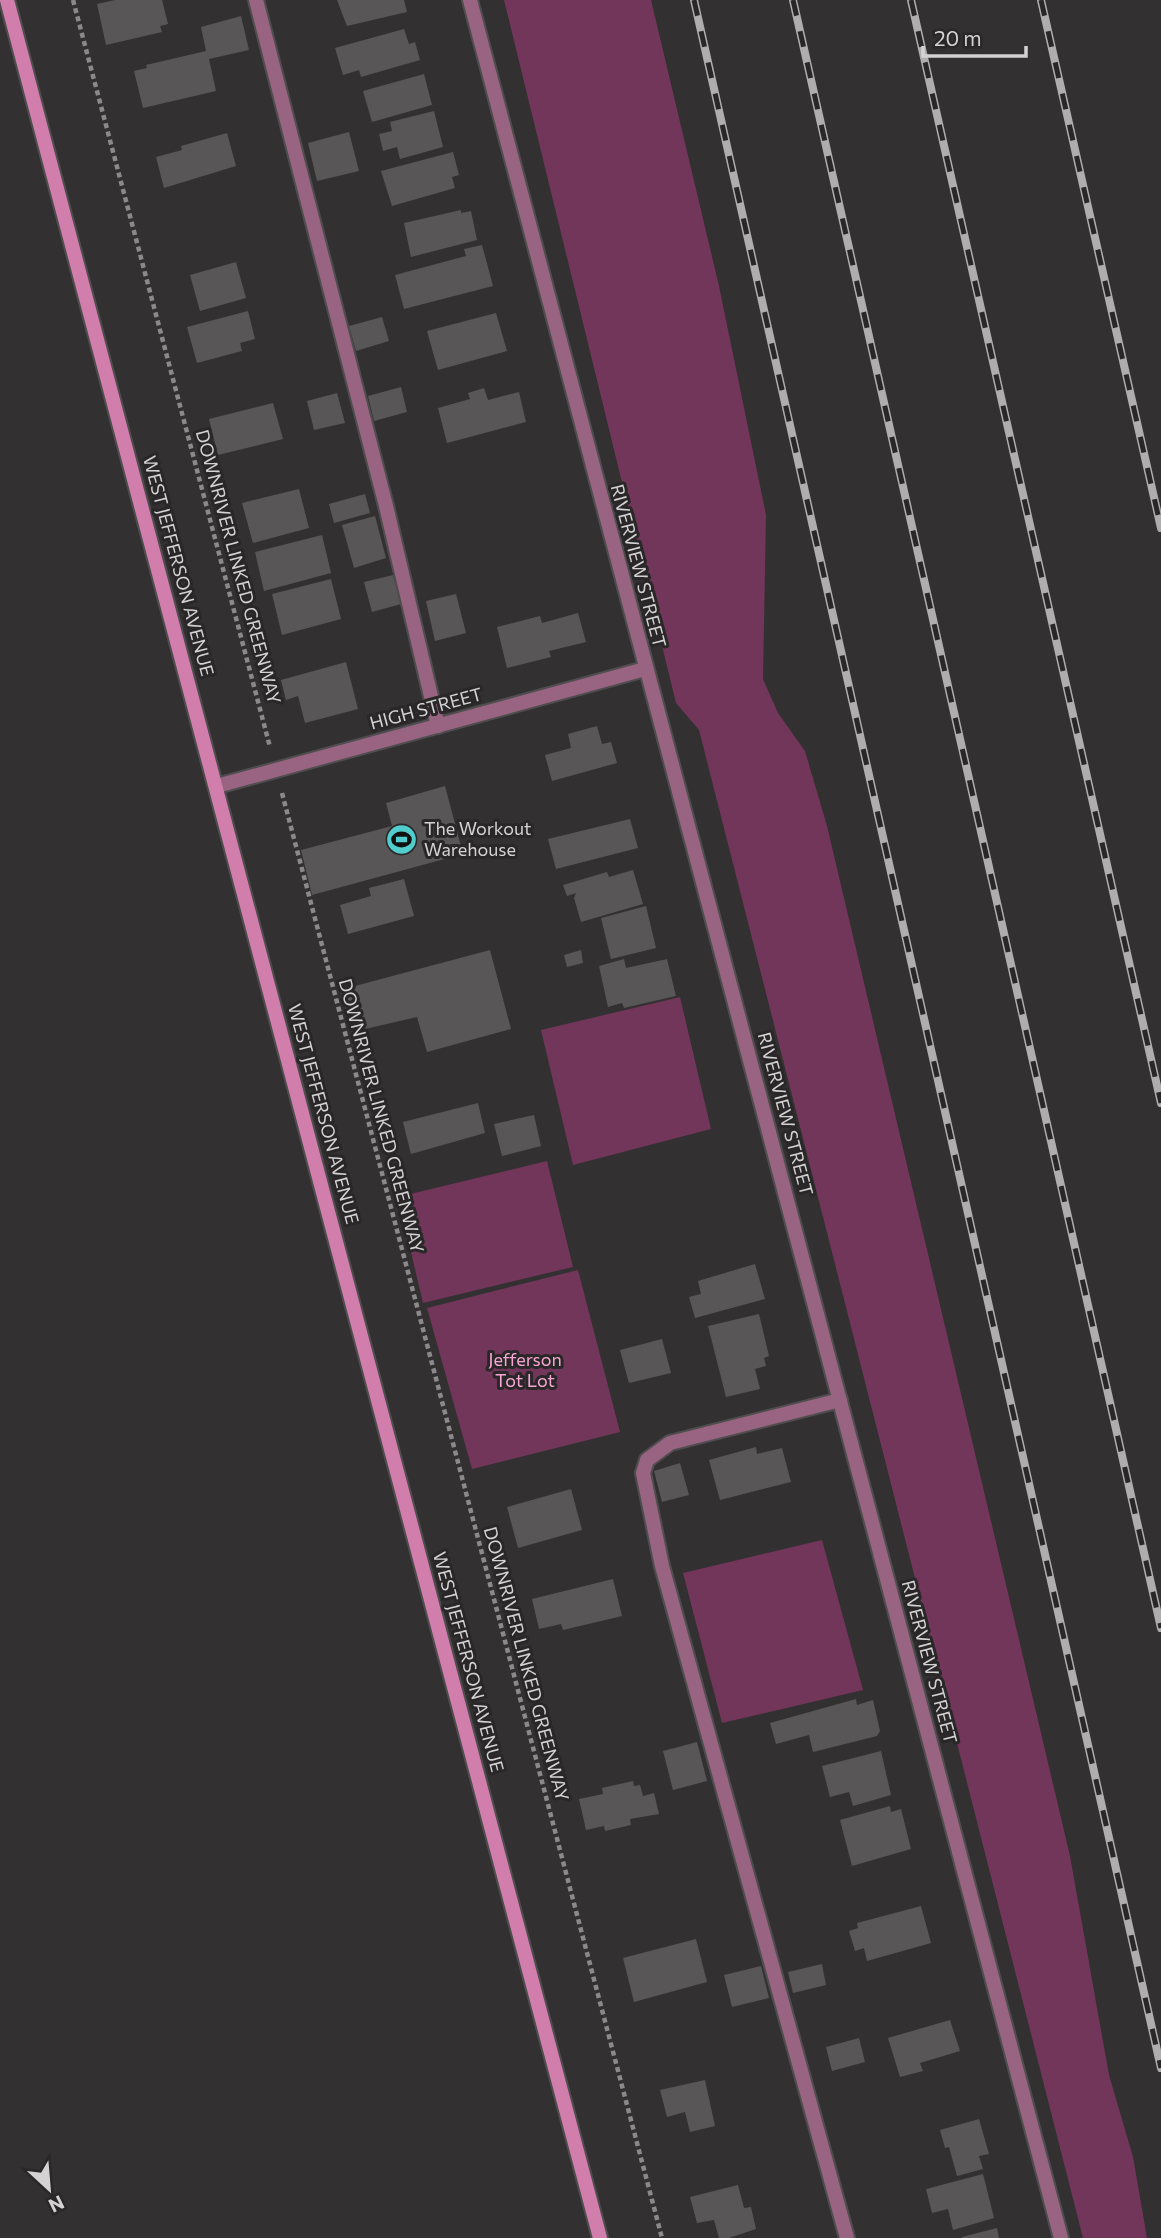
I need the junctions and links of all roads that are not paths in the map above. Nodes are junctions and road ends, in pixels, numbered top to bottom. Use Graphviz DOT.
graph roads {
  1 [pos="7,0"];
  2 [pos="256,0"];
  3 [pos="470,0"];
  4 [pos="645,669"];
  5 [pos="438,726"];
  6 [pos="217,786"];
  7 [pos="840,1400"];
  8 [pos="600,2238"];
  9 [pos="847,2238"];
  10 [pos="1061,2238"];
  1 -- 6 [label="main road, WEST JEFFERSON AVENUE"];
  2 -- 5 [label="street"];
  3 -- 4 [label="street, RIVERVIEW STREET"];
  4 -- 5 [label="street, HIGH STREET"];
  4 -- 7 [label="street, RIVERVIEW STREET"];
  5 -- 6 [label="street, HIGH STREET"];
  6 -- 8 [label="main road, WEST JEFFERSON AVENUE"];
  7 -- 9 [label="street"];
  7 -- 10 [label="street, RIVERVIEW STREET"];
}
